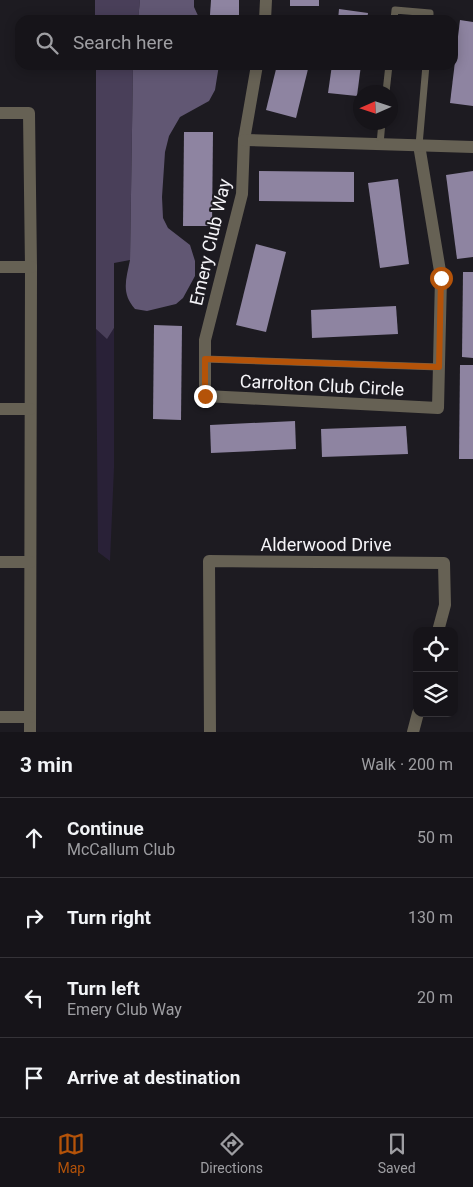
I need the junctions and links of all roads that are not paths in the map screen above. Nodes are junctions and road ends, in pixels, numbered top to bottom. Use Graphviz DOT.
graph roads {
  1 [pos="266,0"];
  2 [pos="264,15"];
  3 [pos="394,15"];
  4 [pos="430,15"];
  5 [pos="256,70"];
  6 [pos="388,70"];
  7 [pos="426,70"];
  8 [pos="387,85"];
  9 [pos="0,113"];
  10 [pos="381,130"];
  11 [pos="244,140"];
  12 [pos="380,144"];
  13 [pos="419,145"];
  14 [pos="473,147"];
  15 [pos="0,267"];
  16 [pos="31,267"];
  17 [pos="205,359"];
  18 [pos="439,367"];
  19 [pos="205,396"];
  20 [pos="0,409"];
  21 [pos="30,409"];
  22 [pos="0,562"];
  23 [pos="30,562"];
  24 [pos="439,627"];
  25 [pos="0,717"];
  26 [pos="30,717"];
  27 [pos="417,717"];
  28 [pos="30,732"];
  29 [pos="210,732"];
  30 [pos="413,732"];
  1 -- 2 [label="street"];
  3 -- 4 [label="lane"];
  5 -- 11 [label="street, Emery Club Way"];
  6 -- 8 [label="lane"];
  7 -- 13 [label="lane"];
  9 -- 16 [label="street"];
  10 -- 12 [label="lane"];
  11 -- 12 [label="street"];
  11 -- 17 [label="street, Emery Club Way"];
  12 -- 13 [label="street"];
  13 -- 14 [label="street"];
  13 -- 18 [label="street"];
  15 -- 16 [label="street"];
  16 -- 21 [label="street"];
  17 -- 18 [label="lane"];
  17 -- 19 [label="street, Emery Club Way"];
  18 -- 19 [label="street, Carrolton Club Circle"];
  20 -- 21 [label="street"];
  21 -- 23 [label="street"];
  22 -- 23 [label="street"];
  23 -- 26 [label="street"];
  24 -- 29 [label="street, Alderwood Drive"];
  25 -- 26 [label="street"];
  26 -- 28 [label="street"];
  27 -- 30 [label="street"];
}
